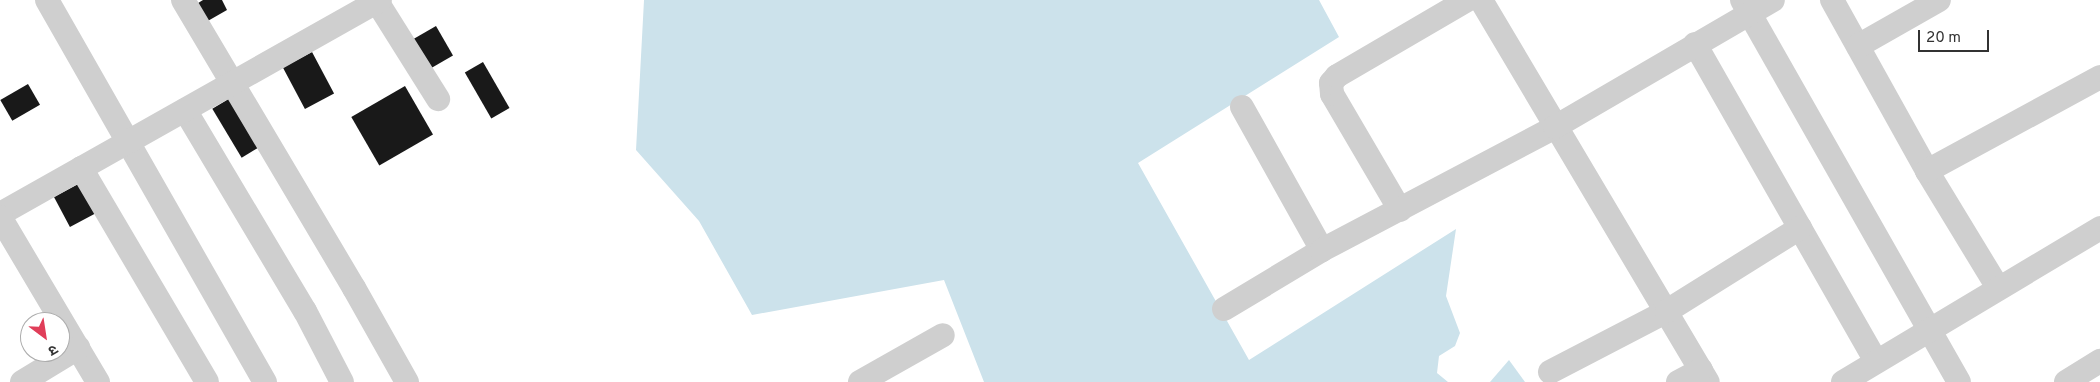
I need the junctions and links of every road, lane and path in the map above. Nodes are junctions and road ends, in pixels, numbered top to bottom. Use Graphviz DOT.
graph roads {
  1 [pos="47,0"];
  2 [pos="184,0"];
  3 [pos="1467,0"];
  4 [pos="1481,0"];
  5 [pos="1773,0"];
  6 [pos="1832,0"];
  7 [pos="1939,0"];
  8 [pos="378,1"];
  9 [pos="1746,7"];
  10 [pos="1696,44"];
  11 [pos="1858,46"];
  12 [pos="2100,77"];
  13 [pos="232,84"];
  14 [pos="438,99"];
  15 [pos="1242,107"];
  16 [pos="185,110"];
  17 [pos="1555,127"];
  18 [pos="128,142"];
  19 [pos="81,168"];
  20 [pos="1927,171"];
  21 [pos="1400,210"];
  22 [pos="0,215"];
  23 [pos="1800,228"];
  24 [pos="2100,228"];
  25 [pos="1322,250"];
  26 [pos="1998,288"];
  27 [pos="1224,309"];
  28 [pos="1667,311"];
  29 [pos="1928,330"];
  30 [pos="943,335"];
  31 [pos="78,348"];
  32 [pos="1876,361"];
  33 [pos="2100,362"];
  34 [pos="1550,372"];
  35 [pos="1704,376"];
  36 [pos="2071,381"];
  37 [pos="22,382"];
  38 [pos="98,382"];
  39 [pos="207,382"];
  40 [pos="265,382"];
  41 [pos="342,382"];
  42 [pos="407,382"];
  43 [pos="860,382"];
  44 [pos="1678,382"];
  45 [pos="1843,382"];
  46 [pos="1959,382"];
  1 -- 18 [label="street"];
  2 -- 13 [label="street"];
  3 -- 21 [label="street"];
  4 -- 17 [label="street"];
  5 -- 9 [label="street"];
  6 -- 11 [label="street"];
  7 -- 11 [label="street"];
  8 -- 13 [label="street"];
  8 -- 14 [label="street"];
  9 -- 10 [label="street"];
  9 -- 29 [label="street"];
  10 -- 17 [label="street"];
  10 -- 23 [label="street"];
  11 -- 20 [label="street"];
  12 -- 20 [label="street"];
  13 -- 16 [label="street"];
  13 -- 42 [label="street"];
  15 -- 25 [label="street"];
  16 -- 18 [label="street"];
  16 -- 41 [label="street"];
  17 -- 21 [label="street"];
  17 -- 28 [label="street"];
  18 -- 19 [label="street"];
  18 -- 40 [label="street"];
  19 -- 22 [label="street"];
  19 -- 39 [label="street"];
  20 -- 26 [label="street"];
  21 -- 25 [label="street"];
  22 -- 31 [label="street"];
  23 -- 28 [label="street"];
  23 -- 32 [label="street"];
  24 -- 26 [label="street"];
  25 -- 27 [label="street"];
  26 -- 29 [label="street"];
  28 -- 34 [label="street"];
  28 -- 35 [label="street"];
  29 -- 32 [label="street"];
  29 -- 46 [label="street"];
  30 -- 43 [label="street"];
  31 -- 37 [label="street"];
  31 -- 38 [label="street"];
  32 -- 45 [label="street"];
  33 -- 36 [label="street"];
  35 -- 44 [label="street"];
}
